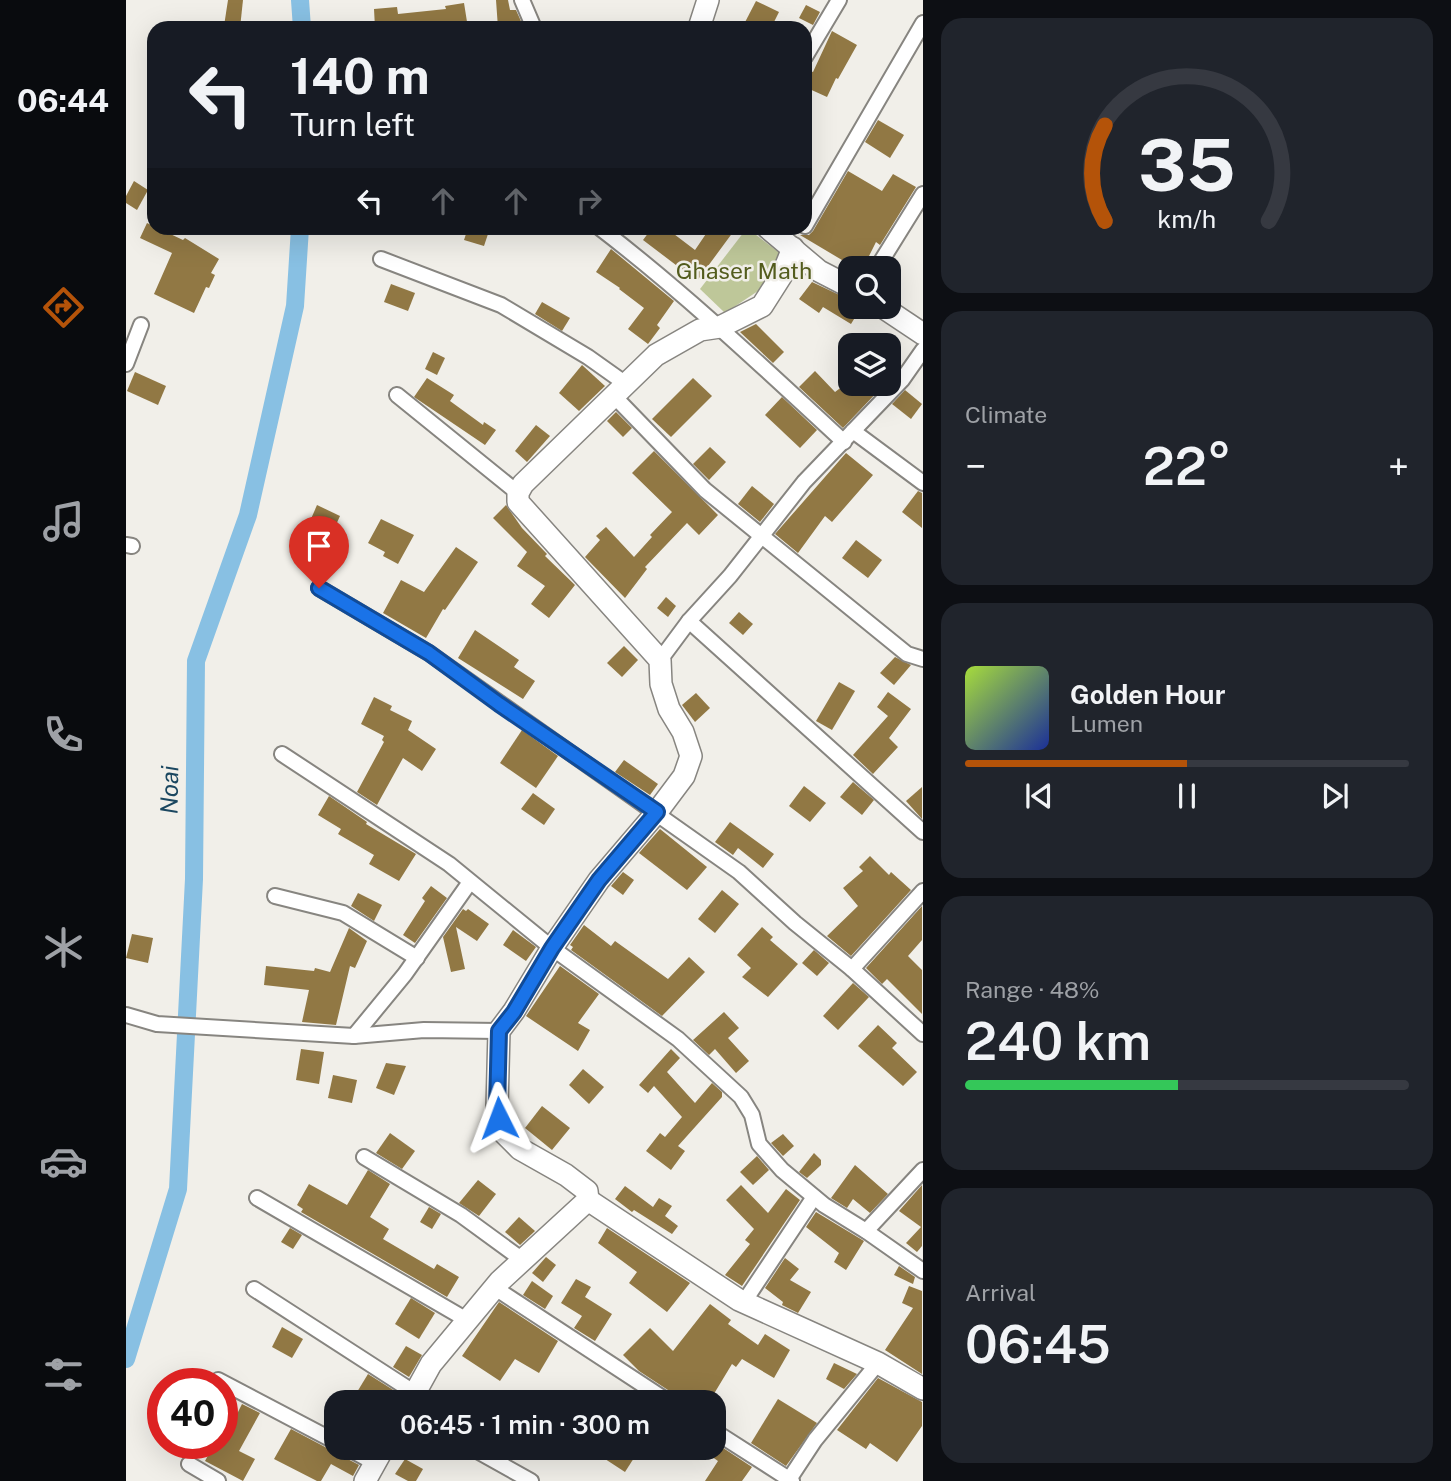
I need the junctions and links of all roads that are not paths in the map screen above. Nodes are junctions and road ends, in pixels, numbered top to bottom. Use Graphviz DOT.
graph roads {
  1 [pos="522,0"];
  2 [pos="708,0"];
  3 [pos="839,0"];
  4 [pos="531,21"];
  5 [pos="701,21"];
  6 [pos="922,23"];
  7 [pos="812,45"];
  8 [pos="922,194"];
  9 [pos="812,215"];
  10 [pos="609,235"];
  11 [pos="777,235"];
  12 [pos="800,235"];
  13 [pos="793,247"];
  14 [pos="884,256"];
  15 [pos="381,259"];
  16 [pos="838,281"];
  17 [pos="900,319"];
  18 [pos="141,325"];
  19 [pos="720,327"];
  20 [pos="922,334"];
  21 [pos="922,350"];
  22 [pos="126,364"];
  23 [pos="620,390"];
  24 [pos="397,395"];
  25 [pos="848,437"];
  26 [pos="922,484"];
  27 [pos="518,493"];
  28 [pos="761,537"];
  29 [pos="319,588"];
  30 [pos="689,621"];
  31 [pos="922,659"];
  32 [pos="660,660"];
  33 [pos="282,754"];
  34 [pos="657,812"];
  35 [pos="922,832"];
  36 [pos="470,882"];
  37 [pos="922,891"];
  38 [pos="275,896"];
  39 [pos="552,948"];
  40 [pos="417,958"];
  41 [pos="852,969"];
  42 [pos="126,1015"];
  43 [pos="499,1031"];
  44 [pos="922,1034"];
  45 [pos="354,1036"];
  46 [pos="364,1157"];
  47 [pos="922,1170"];
  48 [pos="814,1197"];
  49 [pos="257,1198"];
  50 [pos="588,1200"];
  51 [pos="866,1231"];
  52 [pos="524,1261"];
  53 [pos="922,1271"];
  54 [pos="495,1288"];
  55 [pos="254,1289"];
  56 [pos="744,1302"];
  57 [pos="467,1320"];
  58 [pos="878,1363"];
  59 [pos="922,1389"];
  60 [pos="400,1390"];
  61 [pos="416,1390"];
  62 [pos="651,1390"];
  63 [pos="238,1391"];
  64 [pos="324,1436"];
  65 [pos="726,1439"];
  66 [pos="493,1460"];
  67 [pos="189,1464"];
  68 [pos="790,1480"];
  69 [pos="218,1481"];
  70 [pos="531,1481"];
  1 -- 4 [label="street"];
  2 -- 5 [label="street"];
  3 -- 7 [label="street"];
  6 -- 9 [label="street"];
  8 -- 14 [label="street"];
  10 -- 19 [label="street"];
  11 -- 13 [label="street"];
  12 -- 13 [label="street"];
  13 -- 16 [label="street"];
  13 -- 19 [label="street"];
  15 -- 23 [label="street"];
  17 -- 20 [label="street"];
  18 -- 22 [label="street"];
  19 -- 23 [label="street"];
  19 -- 25 [label="street"];
  21 -- 25 [label="street"];
  23 -- 27 [label="street"];
  23 -- 28 [label="street"];
  24 -- 27 [label="street"];
  25 -- 26 [label="street"];
  25 -- 28 [label="street"];
  27 -- 32 [label="street"];
  28 -- 30 [label="street"];
  28 -- 31 [label="street"];
  29 -- 34 [label="street"];
  30 -- 32 [label="street"];
  30 -- 35 [label="street"];
  32 -- 34 [label="street"];
  33 -- 36 [label="street"];
  34 -- 39 [label="street"];
  34 -- 41 [label="street"];
  36 -- 39 [label="street"];
  36 -- 40 [label="street"];
  37 -- 41 [label="street"];
  38 -- 40 [label="street"];
  39 -- 43 [label="street"];
  39 -- 48 [label="street"];
  40 -- 45 [label="street"];
  41 -- 44 [label="street"];
  42 -- 45 [label="street"];
  43 -- 45 [label="street"];
  43 -- 50 [label="street"];
  46 -- 52 [label="street"];
  47 -- 51 [label="street"];
  48 -- 51 [label="street"];
  48 -- 56 [label="street"];
  49 -- 57 [label="street"];
  50 -- 52 [label="street"];
  50 -- 56 [label="street"];
  51 -- 53 [label="street"];
  52 -- 54 [label="street"];
  54 -- 57 [label="street"];
  54 -- 62 [label="street"];
  55 -- 60 [label="street"];
  56 -- 58 [label="street"];
  57 -- 61 [label="street"];
  58 -- 59 [label="street"];
  58 -- 68 [label="street"];
  63 -- 64 [label="street"];
  65 -- 68 [label="street"];
  66 -- 70 [label="street"];
  67 -- 69 [label="street"];
}
